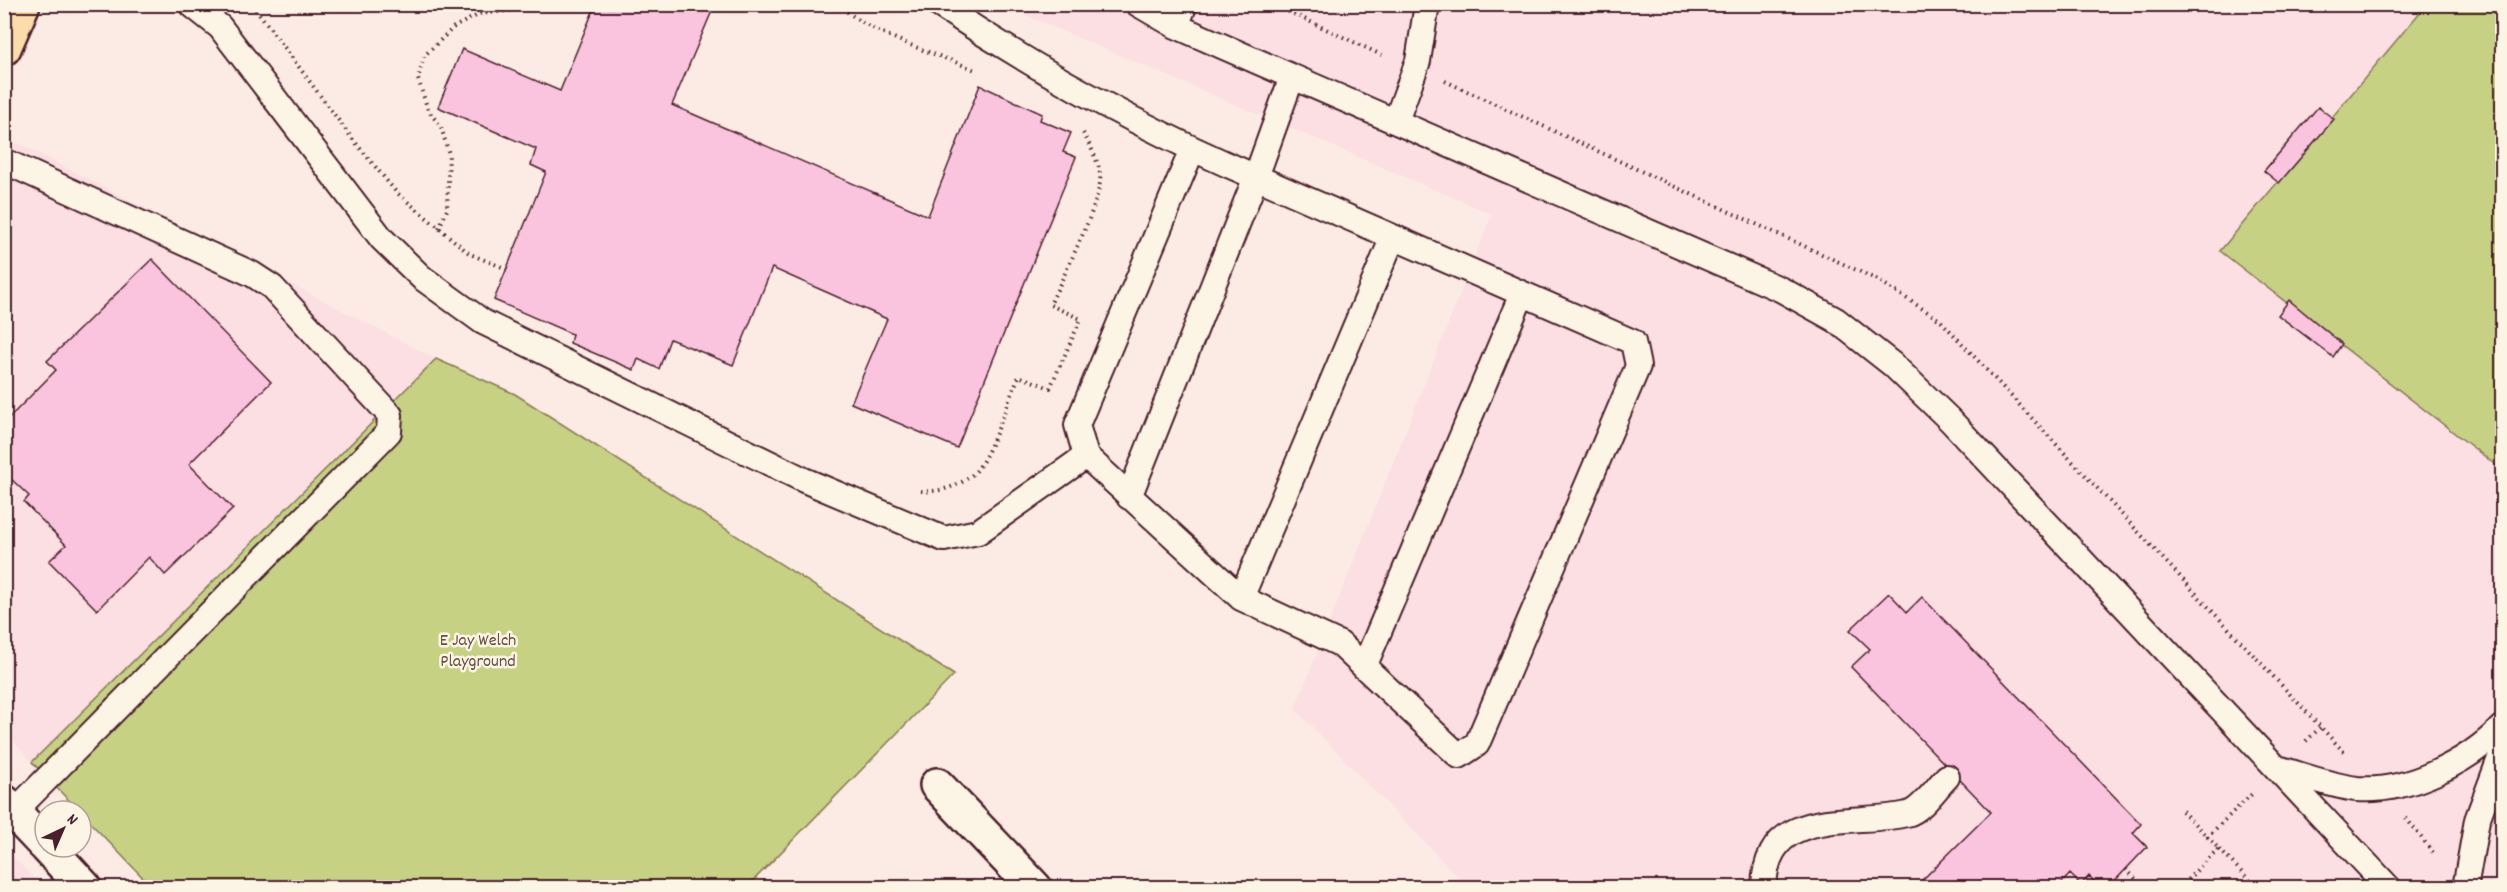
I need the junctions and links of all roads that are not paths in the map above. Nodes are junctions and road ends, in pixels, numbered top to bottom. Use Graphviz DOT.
graph roads {
  1 [pos="23,4"];
  2 [pos="191,4"];
  3 [pos="938,4"];
  4 [pos="1138,4"];
  5 [pos="1427,4"];
  6 [pos="1181,15"];
  7 [pos="4,48"];
  8 [pos="1292,76"];
  9 [pos="1396,121"];
  10 [pos="1192,150"];
  11 [pos="4,161"];
  12 [pos="1256,177"];
  13 [pos="1393,237"];
  14 [pos="1522,294"];
  15 [pos="1086,456"];
  16 [pos="1129,497"];
  17 [pos="1241,598"];
  18 [pos="1364,667"];
  19 [pos="2502,727"];
  20 [pos="2502,753"];
  21 [pos="2279,768"];
  22 [pos="1947,777"];
  23 [pos="938,785"];
  24 [pos="9,807"];
  25 [pos="33,832"];
  26 [pos="58,859"];
  27 [pos="85,888"];
  28 [pos="1035,888"];
  29 [pos="1764,888"];
  30 [pos="2389,888"];
  31 [pos="2464,888"];
  1 -- 7 [label="main road"];
  2 -- 15 [label="lane"];
  3 -- 10 [label="lane"];
  4 -- 6 [label="lane"];
  5 -- 9 [label="lane"];
  6 -- 8 [label="lane"];
  8 -- 9 [label="lane"];
  8 -- 12 [label="lane"];
  9 -- 21 [label="lane"];
  10 -- 12 [label="lane"];
  10 -- 15 [label="lane"];
  11 -- 24 [label="lane"];
  12 -- 13 [label="lane"];
  12 -- 16 [label="lane"];
  13 -- 14 [label="lane"];
  13 -- 17 [label="lane"];
  14 -- 18 [label="lane"];
  14 -- 18 [label="lane"];
  15 -- 16 [label="lane"];
  16 -- 17 [label="lane"];
  17 -- 18 [label="lane"];
  19 -- 21 [label="lane"];
  20 -- 31 [label="lane"];
  21 -- 30 [label="lane"];
  22 -- 29 [label="lane"];
  23 -- 28 [label="street"];
  24 -- 25 [label="street"];
  26 -- 27 [label="street"];
}
